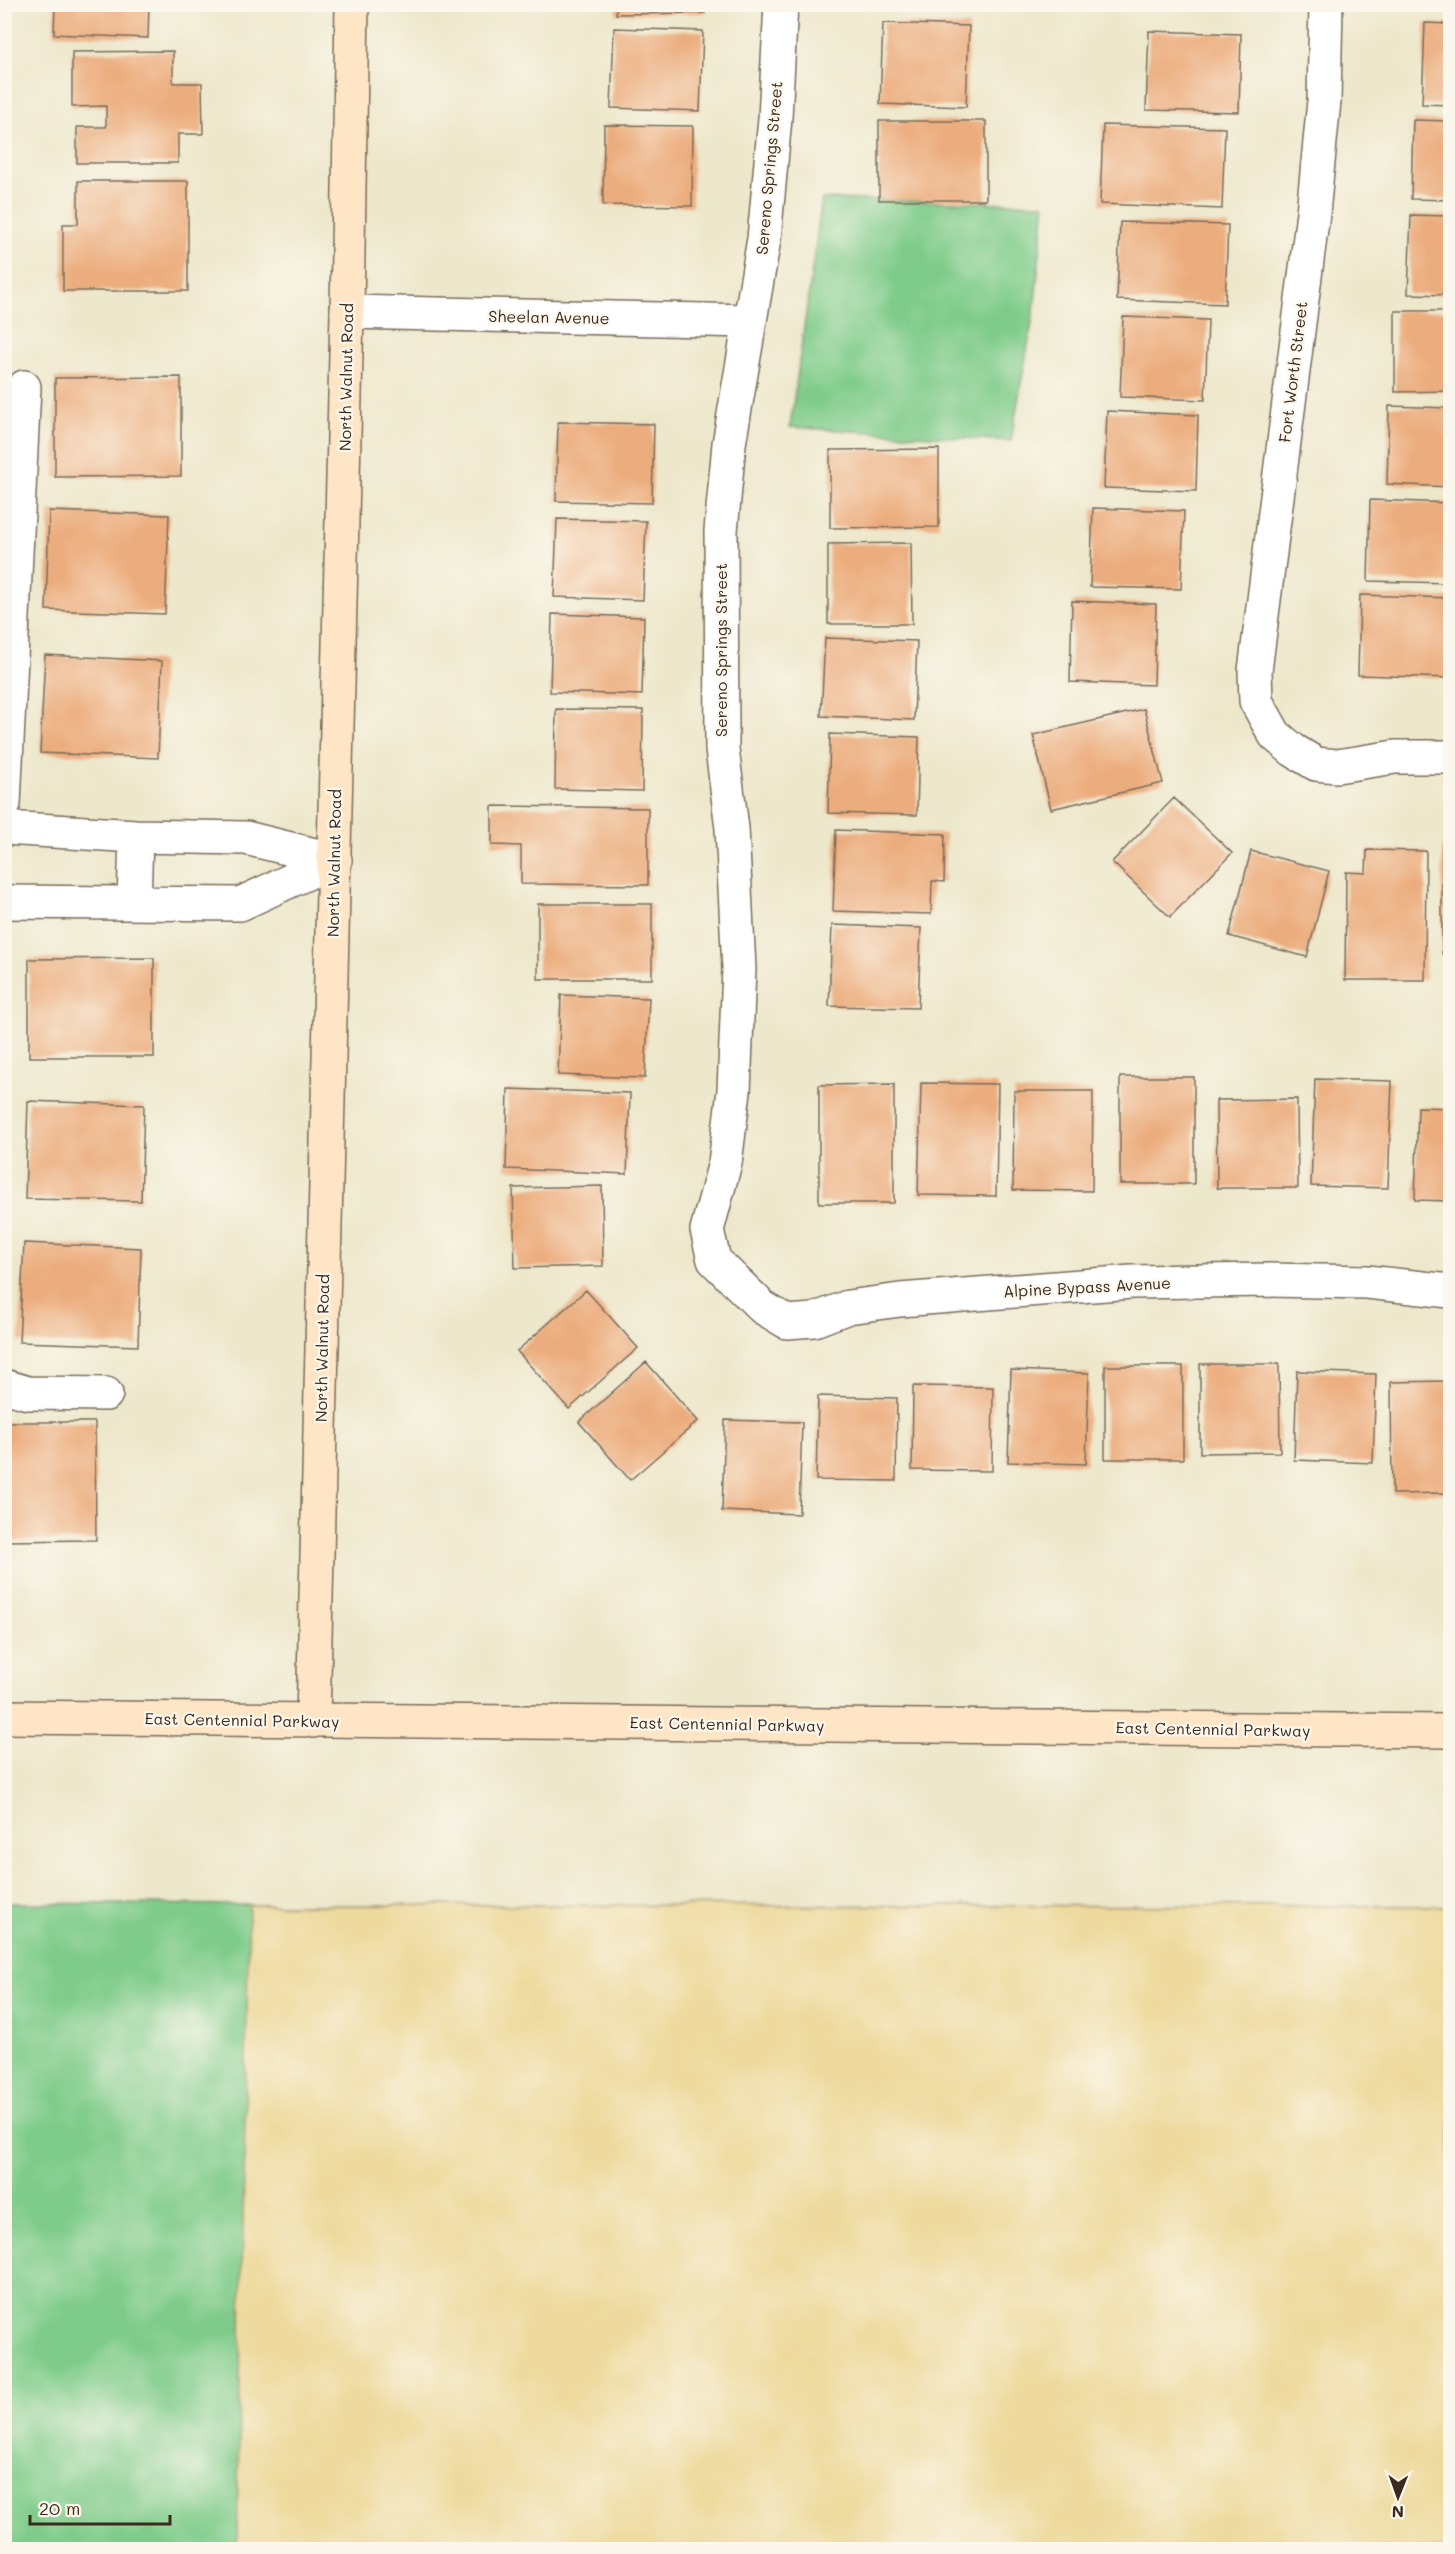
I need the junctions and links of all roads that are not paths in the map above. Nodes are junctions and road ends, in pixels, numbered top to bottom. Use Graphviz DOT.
graph roads {
  1 [pos="352,4"];
  2 [pos="781,4"];
  3 [pos="1326,4"];
  4 [pos="347,312"];
  5 [pos="750,321"];
  6 [pos="24,387"];
  7 [pos="11,513"];
  8 [pos="1450,757"];
  9 [pos="4,804"];
  10 [pos="4,828"];
  11 [pos="136,836"];
  12 [pos="334,860"];
  13 [pos="4,902"];
  14 [pos="134,903"];
  15 [pos="739,1285"];
  16 [pos="1450,1291"];
  17 [pos="4,1386"];
  18 [pos="106,1394"];
  19 [pos="4,1718"];
  20 [pos="313,1721"];
  21 [pos="1450,1731"];
  1 -- 4 [label="street, North Walnut Road"];
  2 -- 5 [label="street, Sereno Springs Street"];
  3 -- 8 [label="street, Fort Worth Street"];
  4 -- 5 [label="street, Sheelan Avenue"];
  4 -- 12 [label="street, North Walnut Road"];
  5 -- 15 [label="street, Sereno Springs Street"];
  6 -- 7 [label="street"];
  7 -- 9 [label="street"];
  10 -- 11 [label="street"];
  11 -- 12 [label="street"];
  11 -- 14 [label="street"];
  12 -- 14 [label="street"];
  12 -- 20 [label="street, North Walnut Road"];
  13 -- 14 [label="street"];
  15 -- 16 [label="street, Alpine Bypass Avenue"];
  17 -- 18 [label="street"];
  19 -- 20 [label="street, East Centennial Parkway"];
  20 -- 21 [label="street, East Centennial Parkway"];
}
